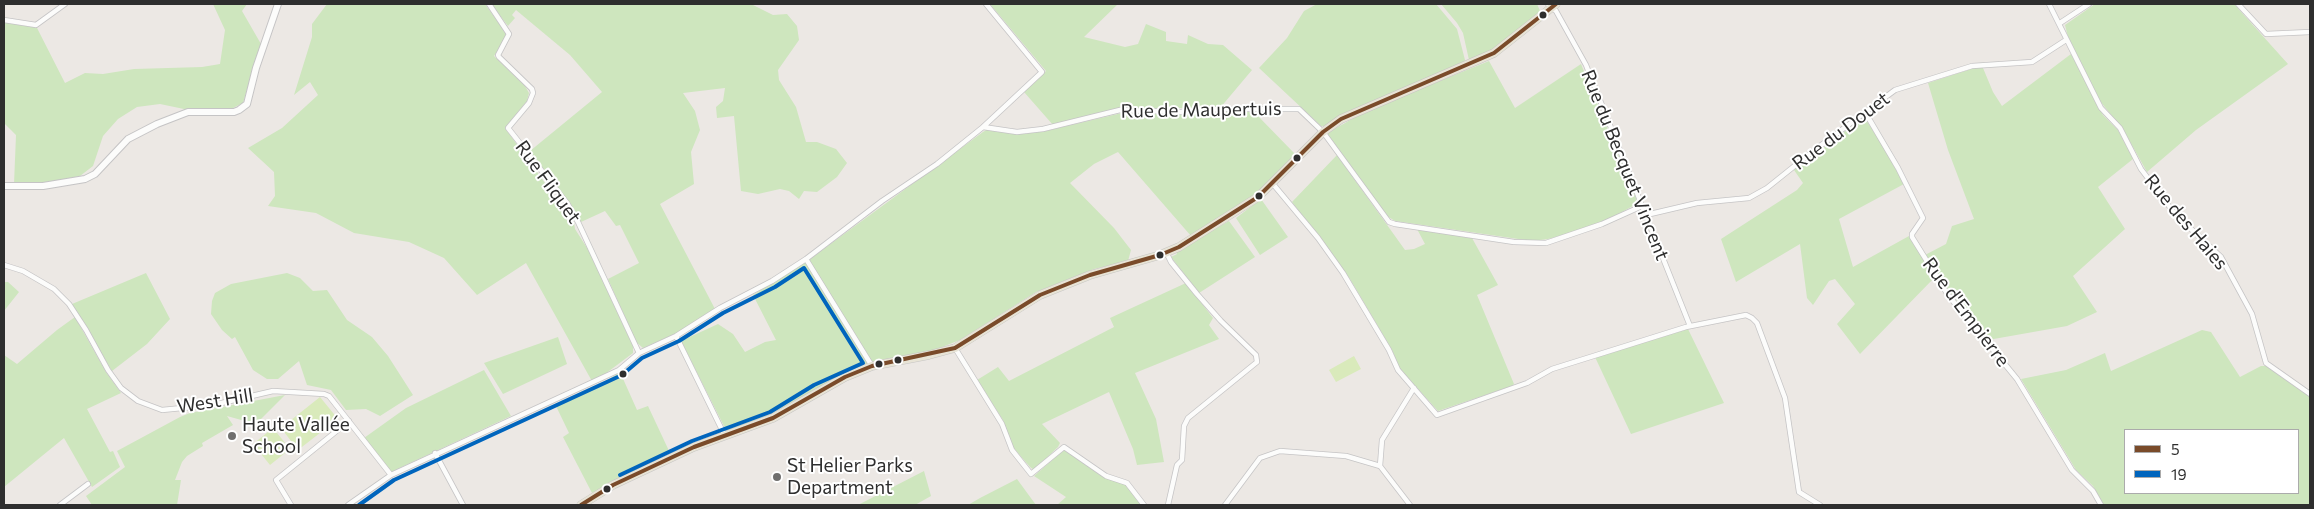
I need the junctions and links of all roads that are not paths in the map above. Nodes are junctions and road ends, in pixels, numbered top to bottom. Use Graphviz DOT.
graph roads {
  1 [pos="65,4"];
  2 [pos="278,4"];
  3 [pos="489,4"];
  4 [pos="986,4"];
  5 [pos="2049,4"];
  6 [pos="2089,4"];
  7 [pos="2238,4"];
  8 [pos="1552,5"];
  9 [pos="4,20"];
  10 [pos="2060,23"];
  11 [pos="2310,32"];
  12 [pos="2066,40"];
  13 [pos="1865,112"];
  14 [pos="983,127"];
  15 [pos="1323,132"];
  16 [pos="1273,184"];
  17 [pos="4,186"];
  18 [pos="1642,206"];
  19 [pos="1646,215"];
  20 [pos="1166,252"];
  21 [pos="806,259"];
  22 [pos="4,265"];
  23 [pos="1690,326"];
  24 [pos="676,336"];
  25 [pos="955,348"];
  26 [pos="639,353"];
  27 [pos="872,366"];
  28 [pos="1414,388"];
  29 [pos="2310,394"];
  30 [pos="349,421"];
  31 [pos="725,437"];
  32 [pos="435,453"];
  33 [pos="1380,466"];
  34 [pos="390,475"];
  35 [pos="88,484"];
  36 [pos="60,505"];
  37 [pos="291,505"];
  38 [pos="348,505"];
  39 [pos="463,505"];
  40 [pos="582,505"];
  41 [pos="1144,505"];
  42 [pos="1168,505"];
  43 [pos="1225,505"];
  44 [pos="1410,505"];
  45 [pos="1820,505"];
  46 [pos="2102,505"];
  1 -- 9 [label="street"];
  2 -- 17 [label="street"];
  3 -- 26 [label="street, Rue Fliquet"];
  4 -- 14 [label="street"];
  5 -- 10 [label="street, Rue des Haies"];
  6 -- 10 [label="street"];
  7 -- 11 [label="street"];
  8 -- 15 [label="main road"];
  8 -- 18 [label="street, Rue du Becquet Vincent"];
  10 -- 12 [label="street, Rue des Haies"];
  12 -- 13 [label="street, Rue du Douet"];
  12 -- 29 [label="street, Rue des Haies"];
  13 -- 19 [label="street, Rue du Douet"];
  13 -- 46 [label="street, Rue d'Empierre"];
  14 -- 15 [label="street, Rue de Maupertuis"];
  14 -- 21 [label="street"];
  15 -- 16 [label="main road"];
  15 -- 18 [label="street, Rue de Maupertuis"];
  16 -- 20 [label="main road"];
  16 -- 28 [label="street"];
  18 -- 19 [label="street, Rue du Becquet Vincent"];
  19 -- 23 [label="street, Rue du Becquet Vincent"];
  20 -- 25 [label="main road"];
  20 -- 42 [label="street"];
  21 -- 24 [label="street"];
  21 -- 27 [label="street"];
  22 -- 30 [label="street, West Hill"];
  23 -- 28 [label="street"];
  23 -- 45 [label="street"];
  24 -- 26 [label="street"];
  24 -- 31 [label="street"];
  25 -- 27 [label="main road"];
  25 -- 41 [label="street"];
  26 -- 32 [label="street"];
  27 -- 31 [label="main road"];
  28 -- 33 [label="street"];
  30 -- 34 [label="street, West Hill"];
  30 -- 37 [label="street"];
  31 -- 40 [label="main road"];
  32 -- 34 [label="street"];
  32 -- 39 [label="street"];
  33 -- 43 [label="street"];
  33 -- 44 [label="street"];
  34 -- 38 [label="street"];
  35 -- 36 [label="street"];
}
